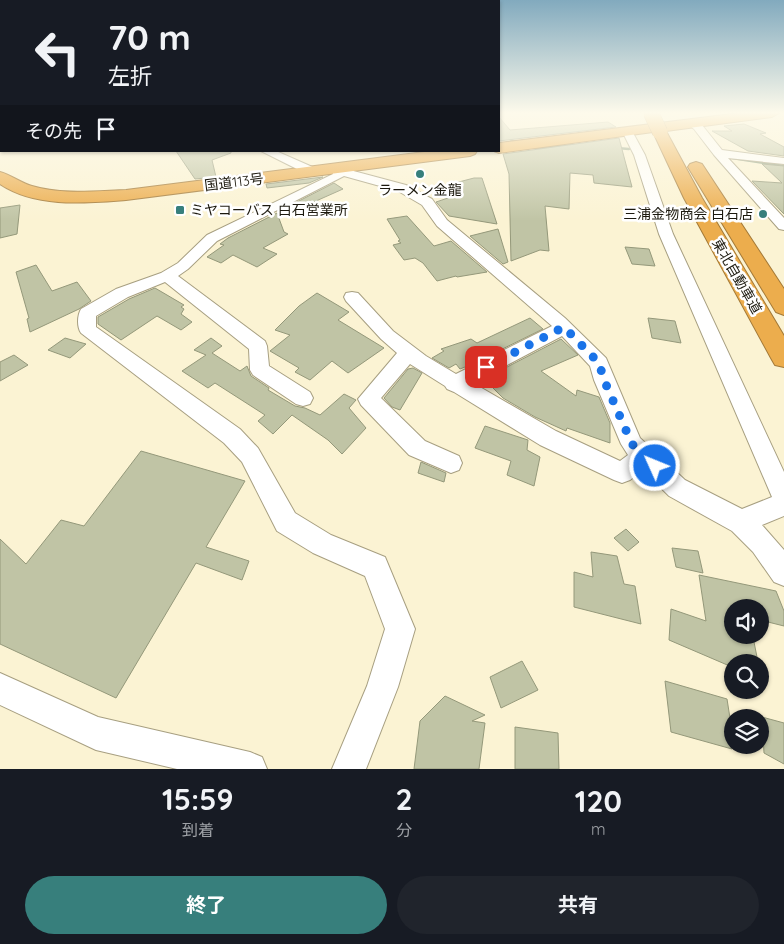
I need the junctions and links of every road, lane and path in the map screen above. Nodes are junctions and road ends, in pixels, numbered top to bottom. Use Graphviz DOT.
graph roads {
  1 [pos="637,149"];
  2 [pos="674,149"];
  3 [pos="681,149"];
  4 [pos="715,149"];
  5 [pos="268,152"];
  6 [pos="462,152"];
  7 [pos="718,153"];
  8 [pos="784,161"];
  9 [pos="337,168"];
  10 [pos="313,172"];
  11 [pos="0,177"];
  12 [pos="761,198"];
  13 [pos="776,199"];
  14 [pos="784,226"];
  15 [pos="167,276"];
  16 [pos="352,296"];
  17 [pos="784,307"];
  18 [pos="564,327"];
  19 [pos="408,353"];
  20 [pos="784,358"];
  21 [pos="454,384"];
  22 [pos="303,398"];
  23 [pos="644,456"];
  24 [pos="451,463"];
  25 [pos="784,498"];
  26 [pos="784,504"];
  27 [pos="741,522"];
  28 [pos="784,572"];
  29 [pos="0,689"];
  30 [pos="250,769"];
  31 [pos="349,769"];
  1 -- 25 [label="street"];
  2 -- 20 [label="highway, 東北自動車道"];
  3 -- 17 [label="highway, 東北自動車道"];
  4 -- 7 [label="street"];
  5 -- 10 [label="street"];
  6 -- 9 [label="highway, 国道113号"];
  7 -- 8 [label="street"];
  7 -- 12 [label="street"];
  9 -- 10 [label="highway, 国道113号"];
  9 -- 15 [label="street"];
  9 -- 18 [label="street"];
  10 -- 11 [label="highway, 国道113号"];
  12 -- 13 [label="street"];
  12 -- 14 [label="street"];
  15 -- 22 [label="street"];
  15 -- 31 [label="street"];
  16 -- 19 [label="street"];
  18 -- 21 [label="street"];
  18 -- 23 [label="street"];
  19 -- 21 [label="street"];
  19 -- 24 [label="street"];
  21 -- 23 [label="street"];
  23 -- 27 [label="street"];
  26 -- 27 [label="street"];
  27 -- 28 [label="street"];
  29 -- 30 [label="street"];
}
